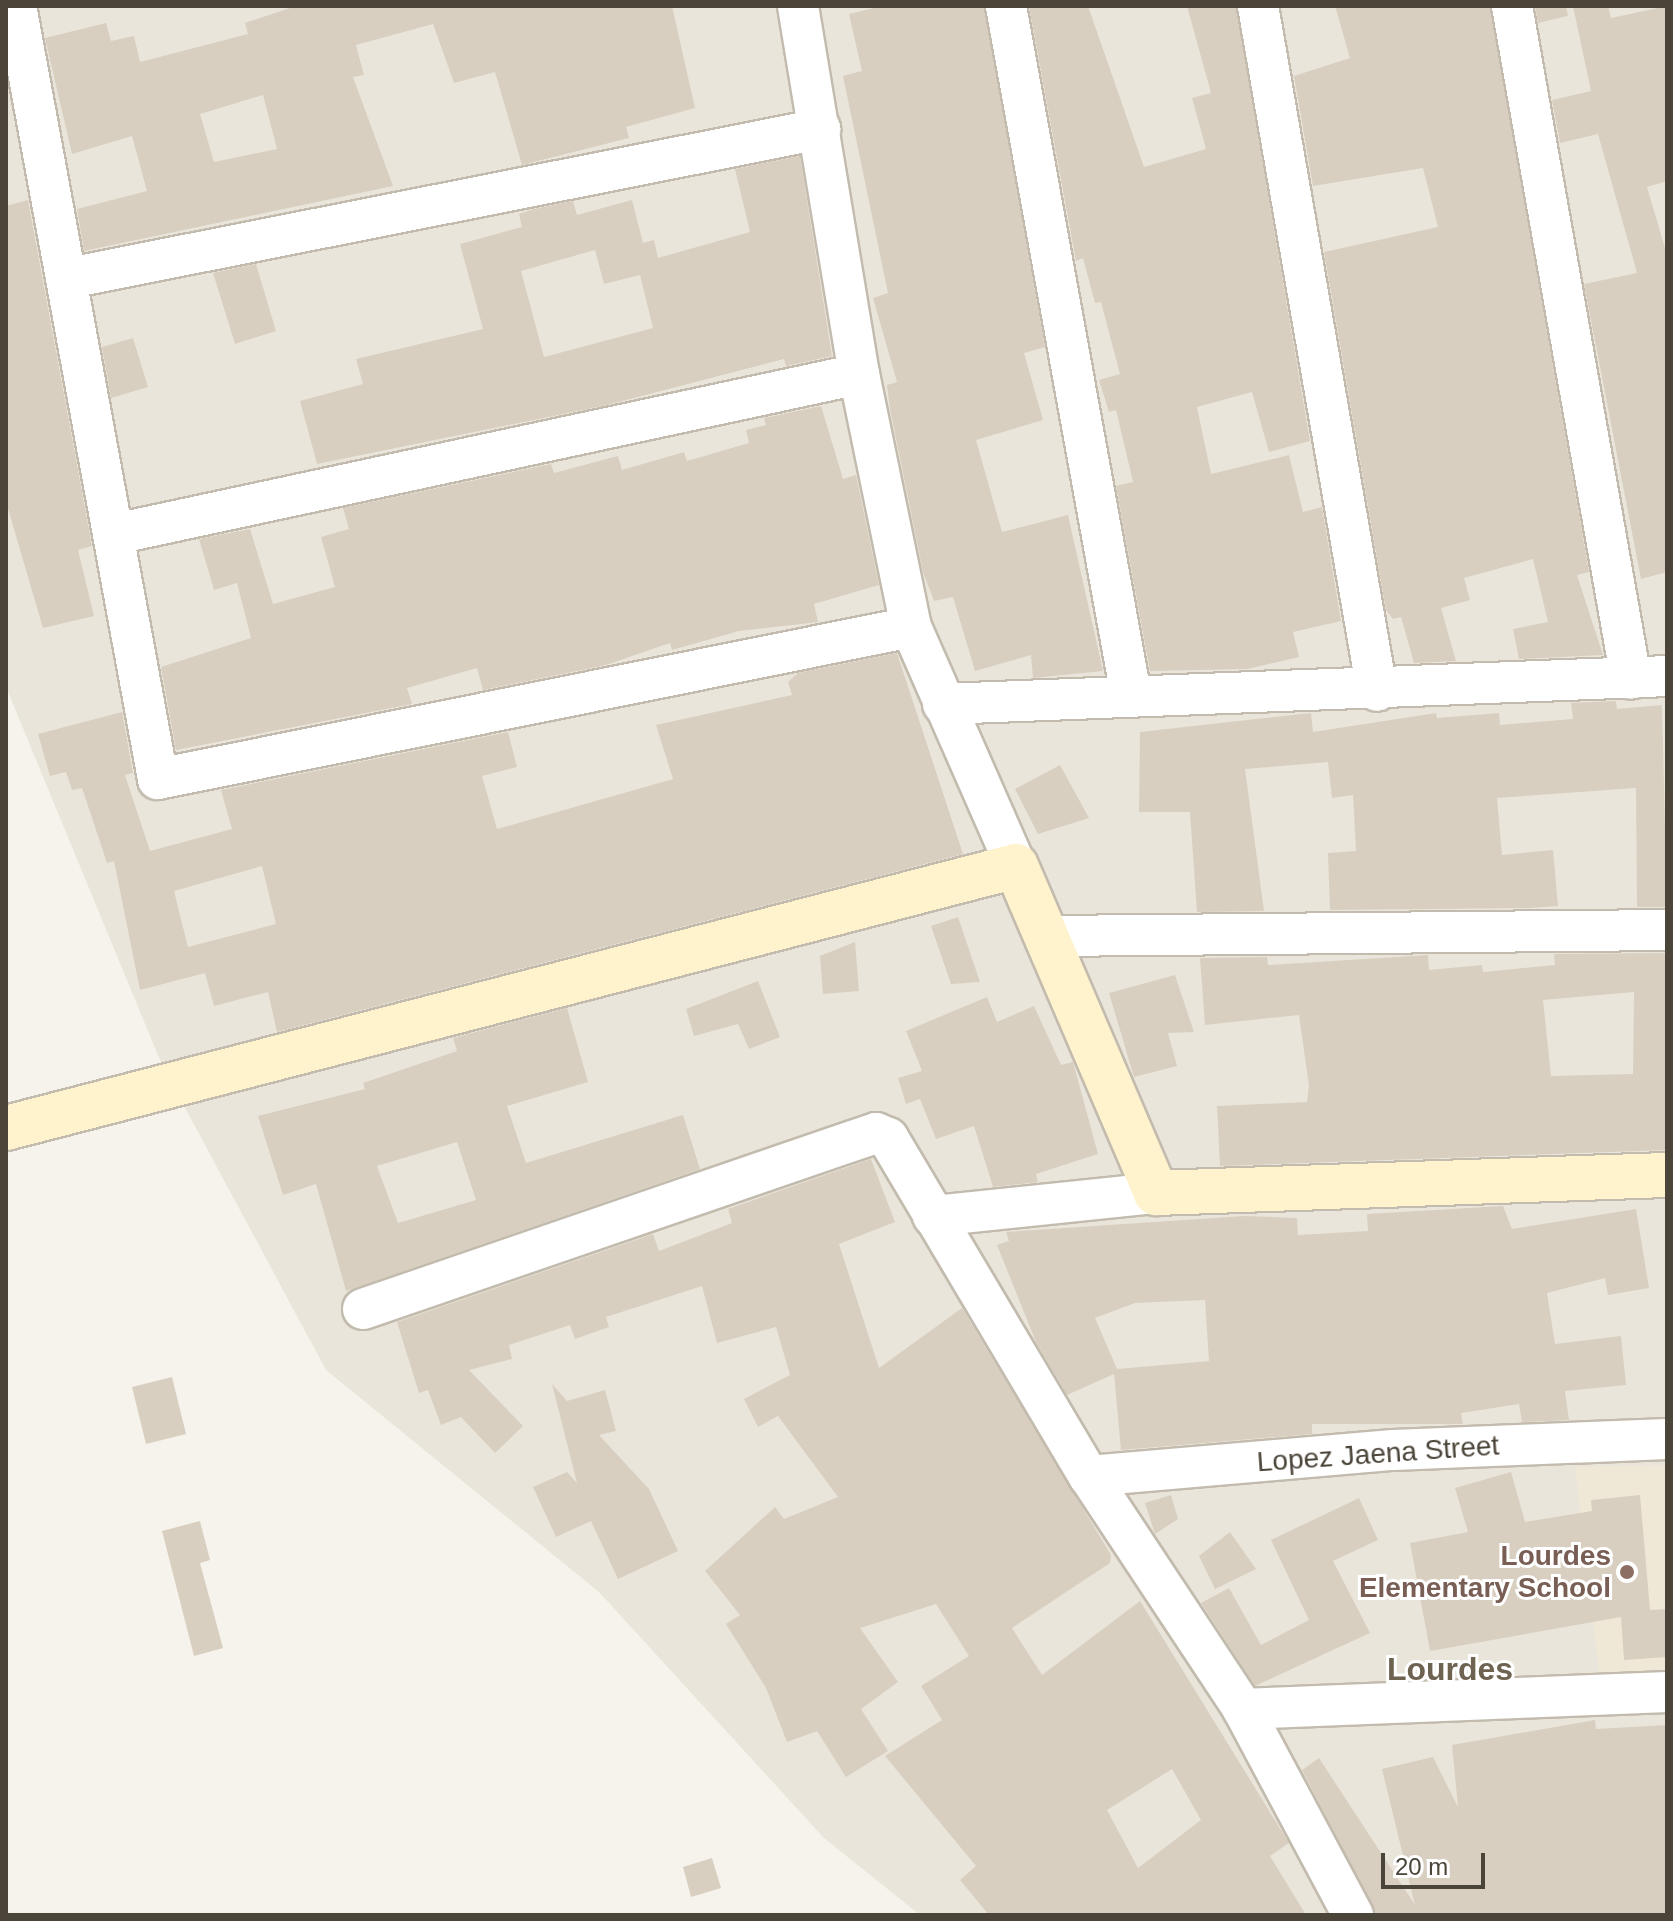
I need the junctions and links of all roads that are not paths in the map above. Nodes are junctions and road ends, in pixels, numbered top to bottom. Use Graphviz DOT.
graph roads {
  1 [pos="16,6"];
  2 [pos="798,6"];
  3 [pos="1006,6"];
  4 [pos="1258,6"];
  5 [pos="1512,6"];
  6 [pos="820,129"];
  7 [pos="69,278"];
  8 [pos="859,374"];
  9 [pos="115,534"];
  10 [pos="911,627"];
  11 [pos="1649,678"];
  12 [pos="1377,691"];
  13 [pos="1131,695"];
  14 [pos="943,704"];
  15 [pos="1016,866"];
  16 [pos="1667,930"];
  17 [pos="1047,936"];
  18 [pos="6,1128"];
  19 [pos="1667,1175"];
  20 [pos="1156,1193"];
  21 [pos="933,1216"];
  22 [pos="363,1309"];
  23 [pos="1667,1439"];
  24 [pos="1089,1476"];
  25 [pos="1667,1692"];
  26 [pos="1243,1709"];
  27 [pos="1353,1915"];
  1 -- 7 [label="street"];
  2 -- 6 [label="street"];
  3 -- 13 [label="street"];
  4 -- 12 [label="street"];
  5 -- 11 [label="street"];
  6 -- 7 [label="street"];
  6 -- 8 [label="street"];
  7 -- 9 [label="street"];
  8 -- 9 [label="street"];
  8 -- 10 [label="street"];
  9 -- 10 [label="street"];
  10 -- 14 [label="street"];
  11 -- 12 [label="street"];
  12 -- 13 [label="street"];
  13 -- 14 [label="street"];
  14 -- 15 [label="street"];
  15 -- 17 [label="street"];
  15 -- 18 [label="street"];
  16 -- 17 [label="street"];
  17 -- 20 [label="street"];
  19 -- 20 [label="street"];
  20 -- 21 [label="street"];
  21 -- 22 [label="street"];
  21 -- 24 [label="street"];
  23 -- 24 [label="street, Lopez Jaena Street"];
  24 -- 26 [label="street"];
  25 -- 26 [label="street"];
  26 -- 27 [label="street"];
}
